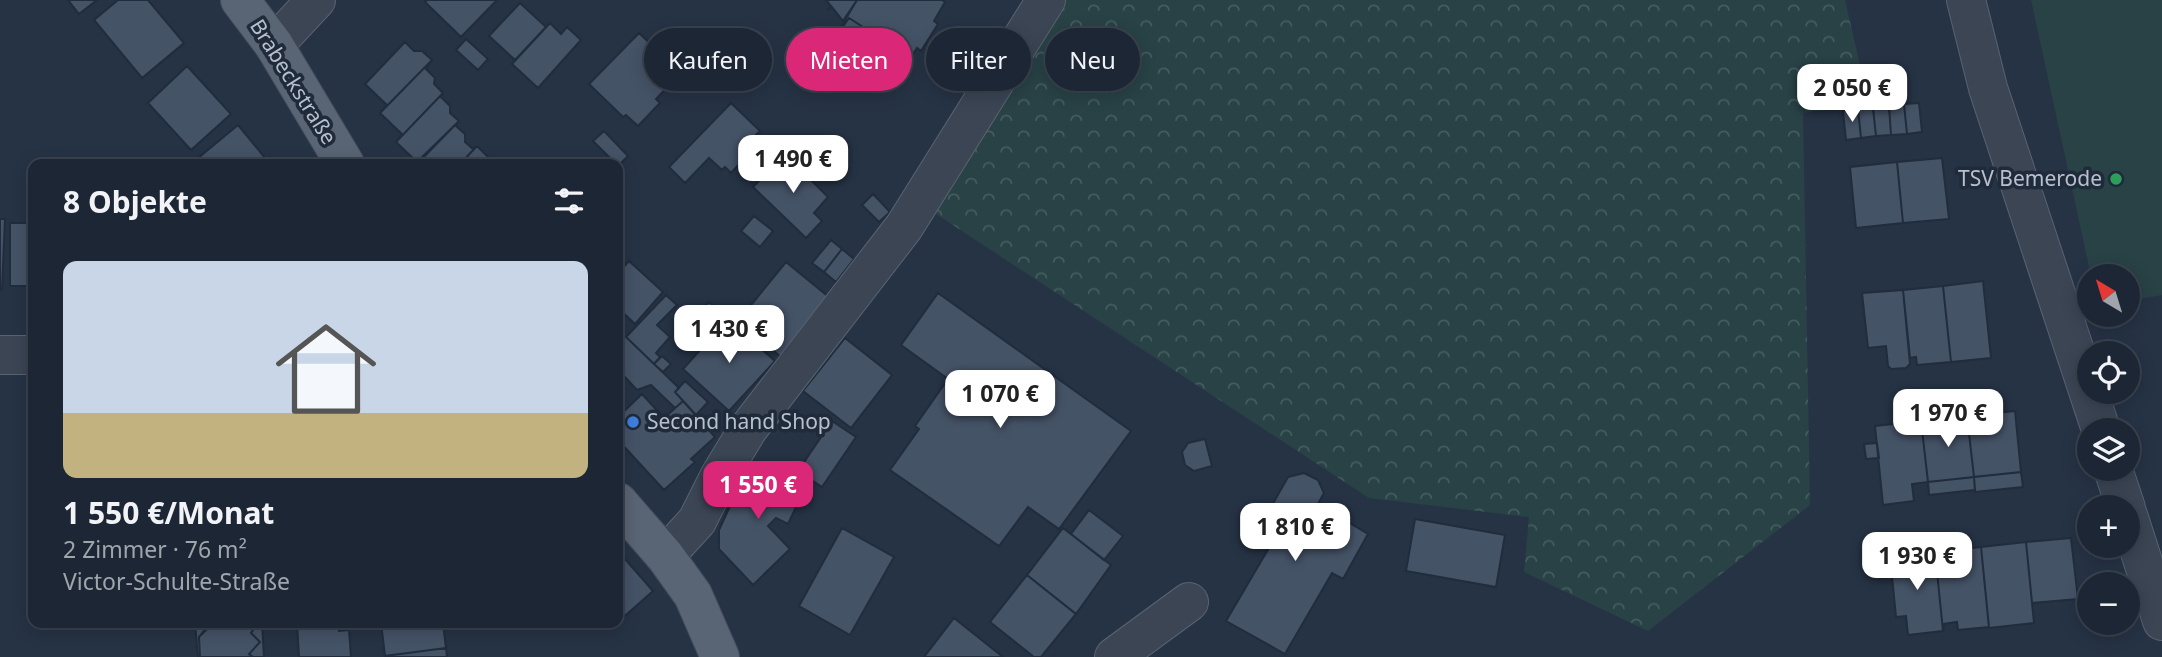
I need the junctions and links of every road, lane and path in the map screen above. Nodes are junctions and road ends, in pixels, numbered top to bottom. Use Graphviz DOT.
graph roads {
  1 [pos="240,0"];
  2 [pos="316,0"];
  3 [pos="1046,0"];
  4 [pos="1966,0"];
  5 [pos="274,44"];
  6 [pos="342,159"];
  7 [pos="0,355"];
  8 [pos="28,355"];
  9 [pos="2097,418"];
  10 [pos="623,508"];
  11 [pos="2140,552"];
  12 [pos="666,556"];
  13 [pos="1189,602"];
  14 [pos="2162,621"];
  15 [pos="720,657"];
  16 [pos="1114,657"];
  1 -- 5 [label="main road, Brabeckstraße"];
  2 -- 5 [label="street"];
  3 -- 12 [label="street"];
  4 -- 9 [label="street"];
  5 -- 6 [label="main road, Brabeckstraße"];
  7 -- 8 [label="street"];
  10 -- 12 [label="main road"];
  11 -- 14 [label="street"];
  12 -- 15 [label="main road"];
  13 -- 16 [label="street"];
}
